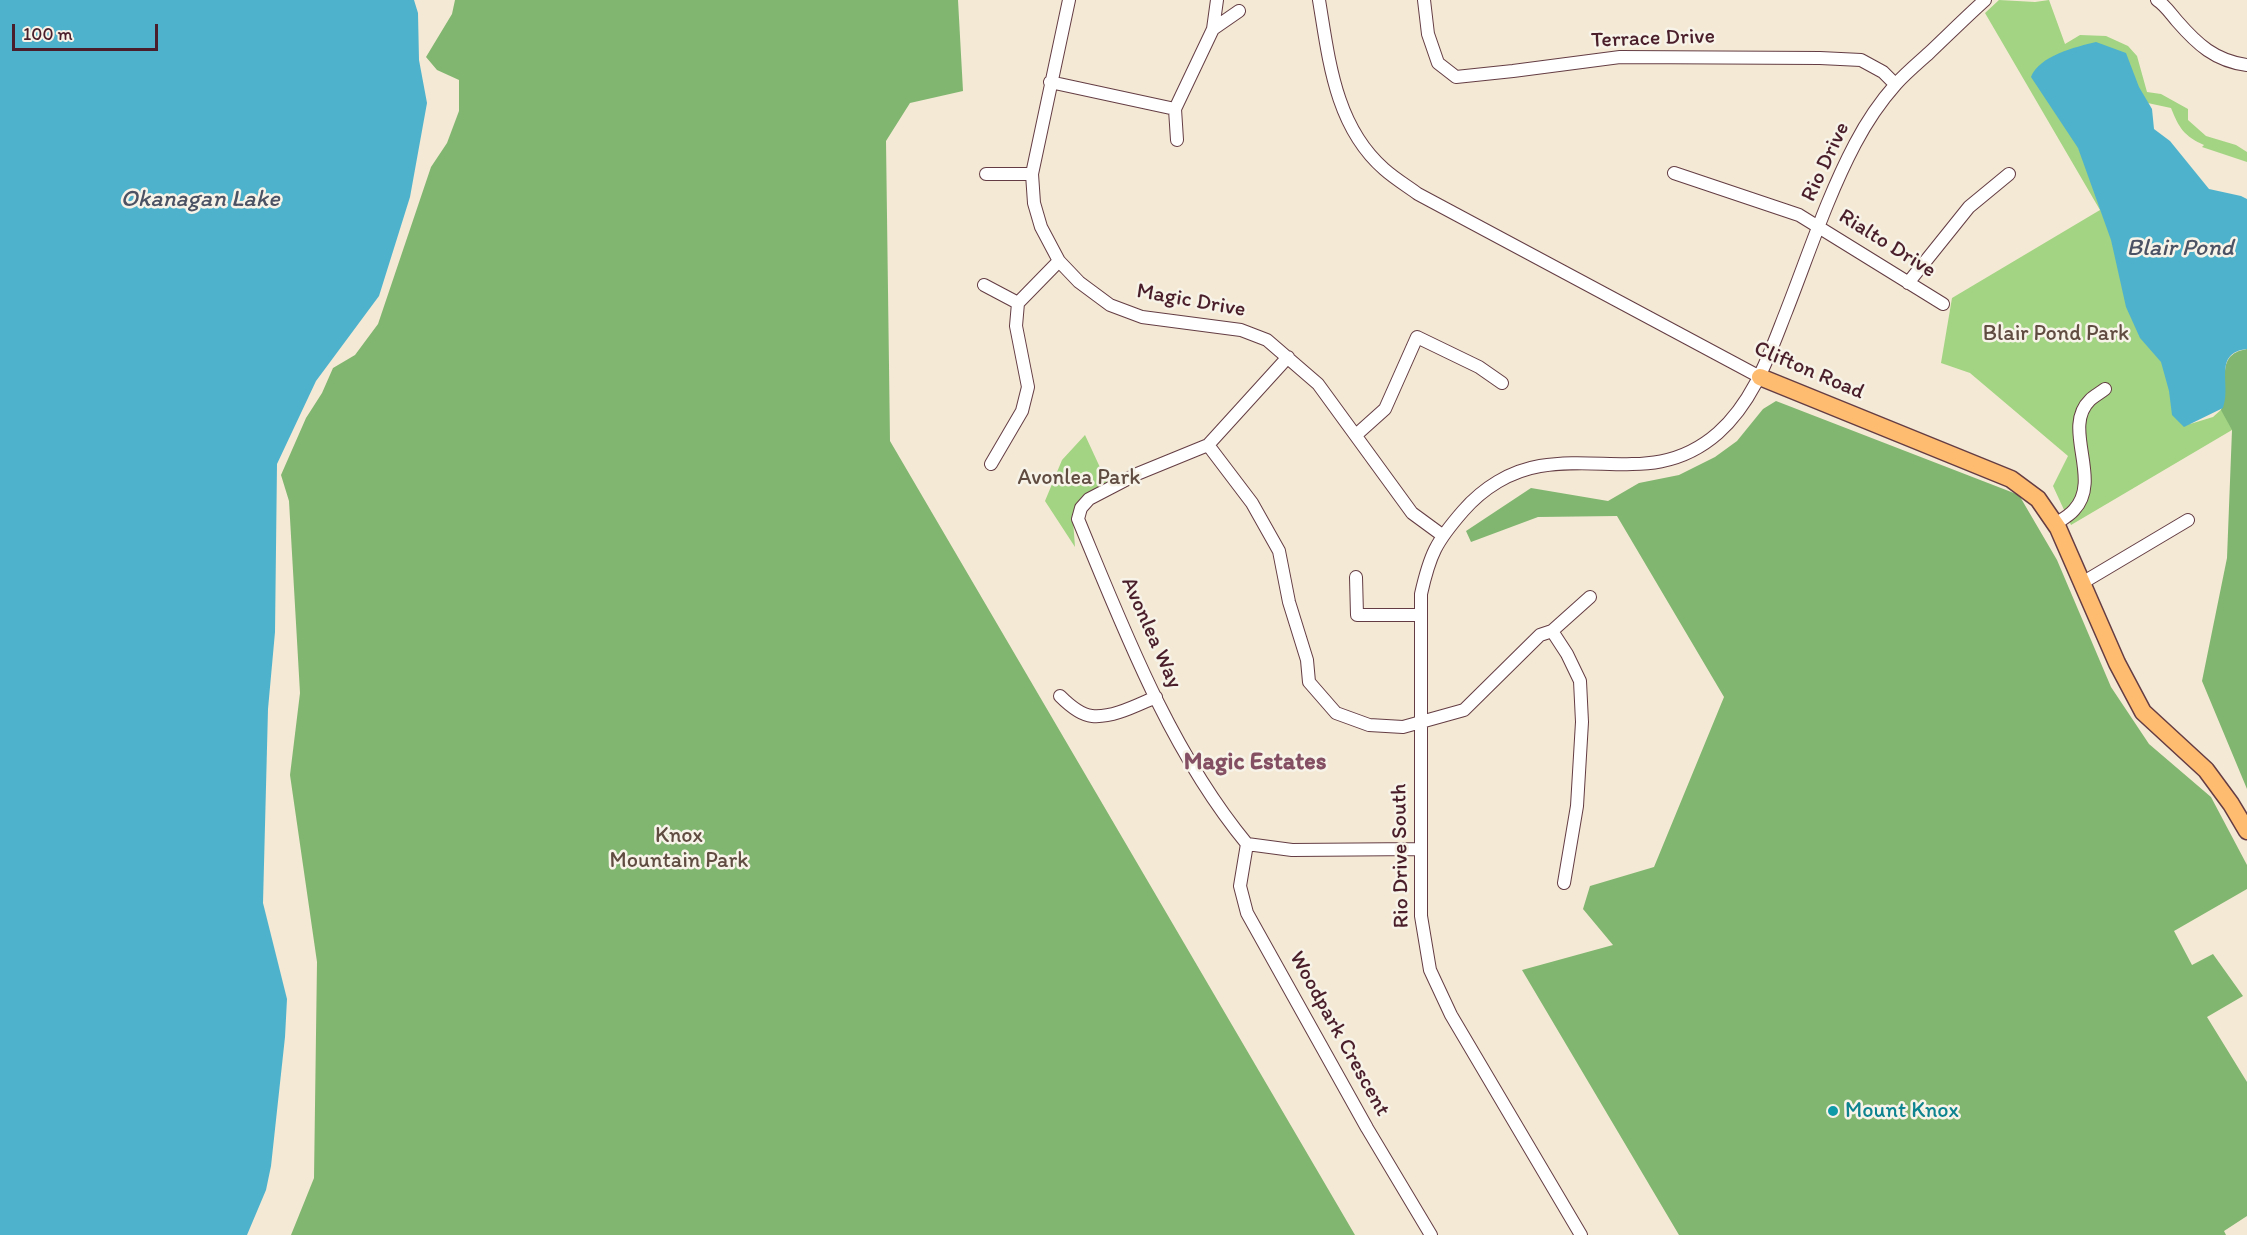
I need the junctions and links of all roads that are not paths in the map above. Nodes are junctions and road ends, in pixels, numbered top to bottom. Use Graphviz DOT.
graph roads {
  1 [pos="1069,0"];
  2 [pos="1217,0"];
  3 [pos="1319,0"];
  4 [pos="1424,0"];
  5 [pos="1985,0"];
  6 [pos="2162,1"];
  7 [pos="1239,11"];
  8 [pos="1213,28"];
  9 [pos="2247,65"];
  10 [pos="1050,82"];
  11 [pos="1896,84"];
  12 [pos="1175,109"];
  13 [pos="1178,140"];
  14 [pos="1674,173"];
  15 [pos="986,174"];
  16 [pos="1032,174"];
  17 [pos="2009,174"];
  18 [pos="1820,226"];
  19 [pos="1059,261"];
  20 [pos="1908,284"];
  21 [pos="984,285"];
  22 [pos="1018,303"];
  23 [pos="1943,304"];
  24 [pos="1288,357"];
  25 [pos="1760,377"];
  26 [pos="1502,382"];
  27 [pos="2105,389"];
  28 [pos="1356,435"];
  29 [pos="1208,445"];
  30 [pos="991,464"];
  31 [pos="2188,520"];
  32 [pos="2055,524"];
  33 [pos="1442,534"];
  34 [pos="1356,577"];
  35 [pos="2082,583"];
  36 [pos="1590,597"];
  37 [pos="1421,615"];
  38 [pos="1552,631"];
  39 [pos="1060,696"];
  40 [pos="1156,697"];
  41 [pos="1421,724"];
  42 [pos="2247,831"];
  43 [pos="1247,844"];
  44 [pos="1420,849"];
  45 [pos="1564,883"];
  46 [pos="1431,1235"];
  47 [pos="1581,1235"];
  1 -- 10 [label="street, Magic Drive"];
  2 -- 8 [label="street"];
  3 -- 25 [label="street, Clifton Road"];
  4 -- 11 [label="street, Terrace Drive"];
  5 -- 11 [label="street, Rio Drive"];
  6 -- 9 [label="street"];
  7 -- 8 [label="street"];
  8 -- 12 [label="street"];
  10 -- 12 [label="street"];
  10 -- 16 [label="street, Magic Drive"];
  11 -- 18 [label="street, Rio Drive"];
  12 -- 13 [label="street"];
  14 -- 18 [label="street, Rialto Drive"];
  15 -- 16 [label="street"];
  16 -- 19 [label="street, Magic Drive"];
  17 -- 20 [label="street"];
  18 -- 20 [label="street, Rialto Drive"];
  18 -- 25 [label="street, Rio Drive"];
  19 -- 22 [label="street"];
  19 -- 24 [label="street, Magic Drive"];
  20 -- 23 [label="street, Rialto Drive"];
  21 -- 22 [label="street"];
  22 -- 30 [label="street"];
  24 -- 28 [label="street, Magic Drive"];
  24 -- 29 [label="street, Avonlea Way"];
  25 -- 32 [label="main road, Clifton Road"];
  25 -- 33 [label="street, Rio Drive South"];
  26 -- 28 [label="street"];
  27 -- 32 [label="street"];
  28 -- 33 [label="street, Magic Drive"];
  29 -- 40 [label="street, Avonlea Way"];
  29 -- 41 [label="street"];
  31 -- 35 [label="street"];
  32 -- 35 [label="main road, Clifton Road"];
  33 -- 37 [label="street, Rio Drive South"];
  34 -- 37 [label="street"];
  35 -- 42 [label="main road, Clifton Road"];
  36 -- 38 [label="street"];
  37 -- 41 [label="street, Rio Drive South"];
  38 -- 41 [label="street"];
  38 -- 45 [label="street"];
  39 -- 40 [label="street"];
  40 -- 43 [label="street, Avonlea Way"];
  41 -- 44 [label="street, Rio Drive South"];
  43 -- 44 [label="street"];
  43 -- 46 [label="street, Woodpark Crescent"];
  44 -- 47 [label="street, Rio Drive South"];
}
